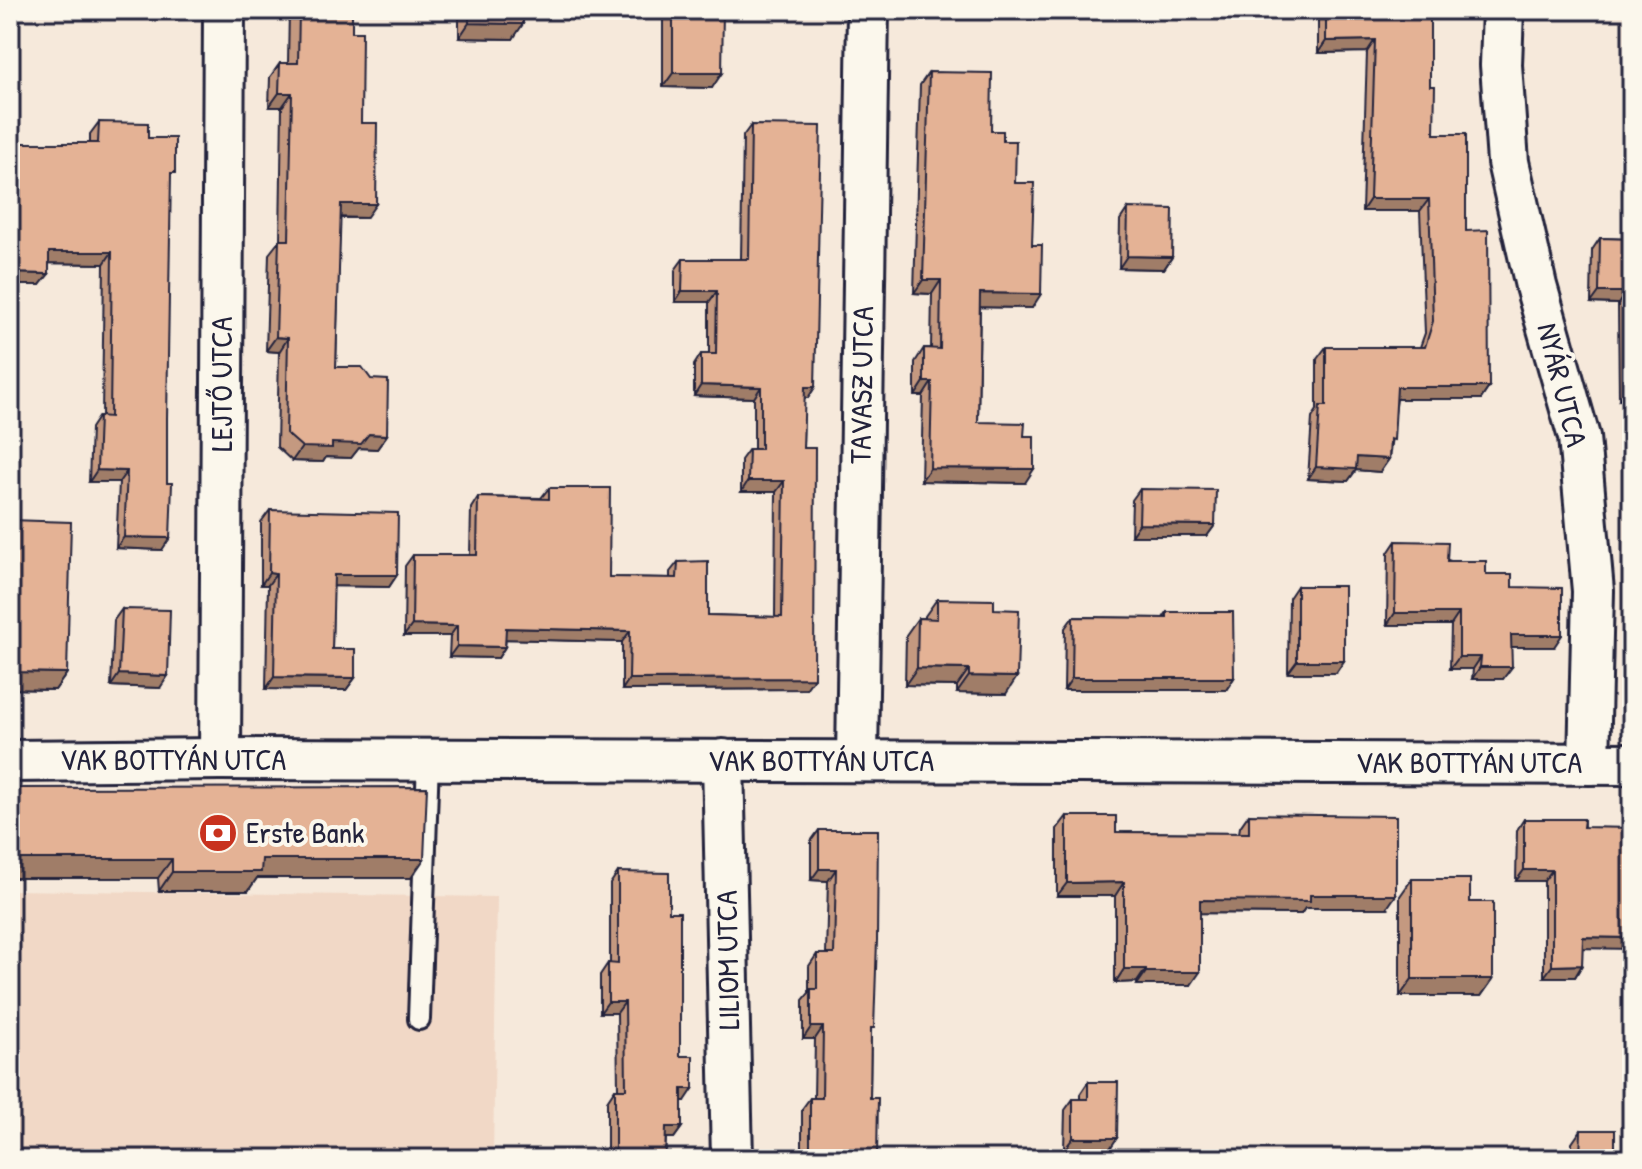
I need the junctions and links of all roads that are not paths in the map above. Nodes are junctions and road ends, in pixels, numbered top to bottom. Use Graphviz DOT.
graph roads {
  1 [pos="224,10"];
  2 [pos="868,10"];
  3 [pos="1503,10"];
  4 [pos="220,759"];
  5 [pos="428,759"];
  6 [pos="723,760"];
  7 [pos="10,761"];
  8 [pos="857,761"];
  9 [pos="1589,764"];
  10 [pos="1632,764"];
  11 [pos="419,1019"];
  12 [pos="732,1159"];
  1 -- 4 [label="street, LEJTŐ UTCA"];
  2 -- 8 [label="street, TAVASZ UTCA"];
  3 -- 9 [label="street, NYÁR UTCA"];
  4 -- 5 [label="street, VAK BOTTYÁN UTCA"];
  4 -- 7 [label="street, VAK BOTTYÁN UTCA"];
  5 -- 6 [label="street, VAK BOTTYÁN UTCA"];
  5 -- 11 [label="lane"];
  6 -- 8 [label="street, VAK BOTTYÁN UTCA"];
  6 -- 12 [label="street, LILIOM UTCA"];
  8 -- 9 [label="street, VAK BOTTYÁN UTCA"];
  9 -- 10 [label="street, VAK BOTTYÁN UTCA"];
}
